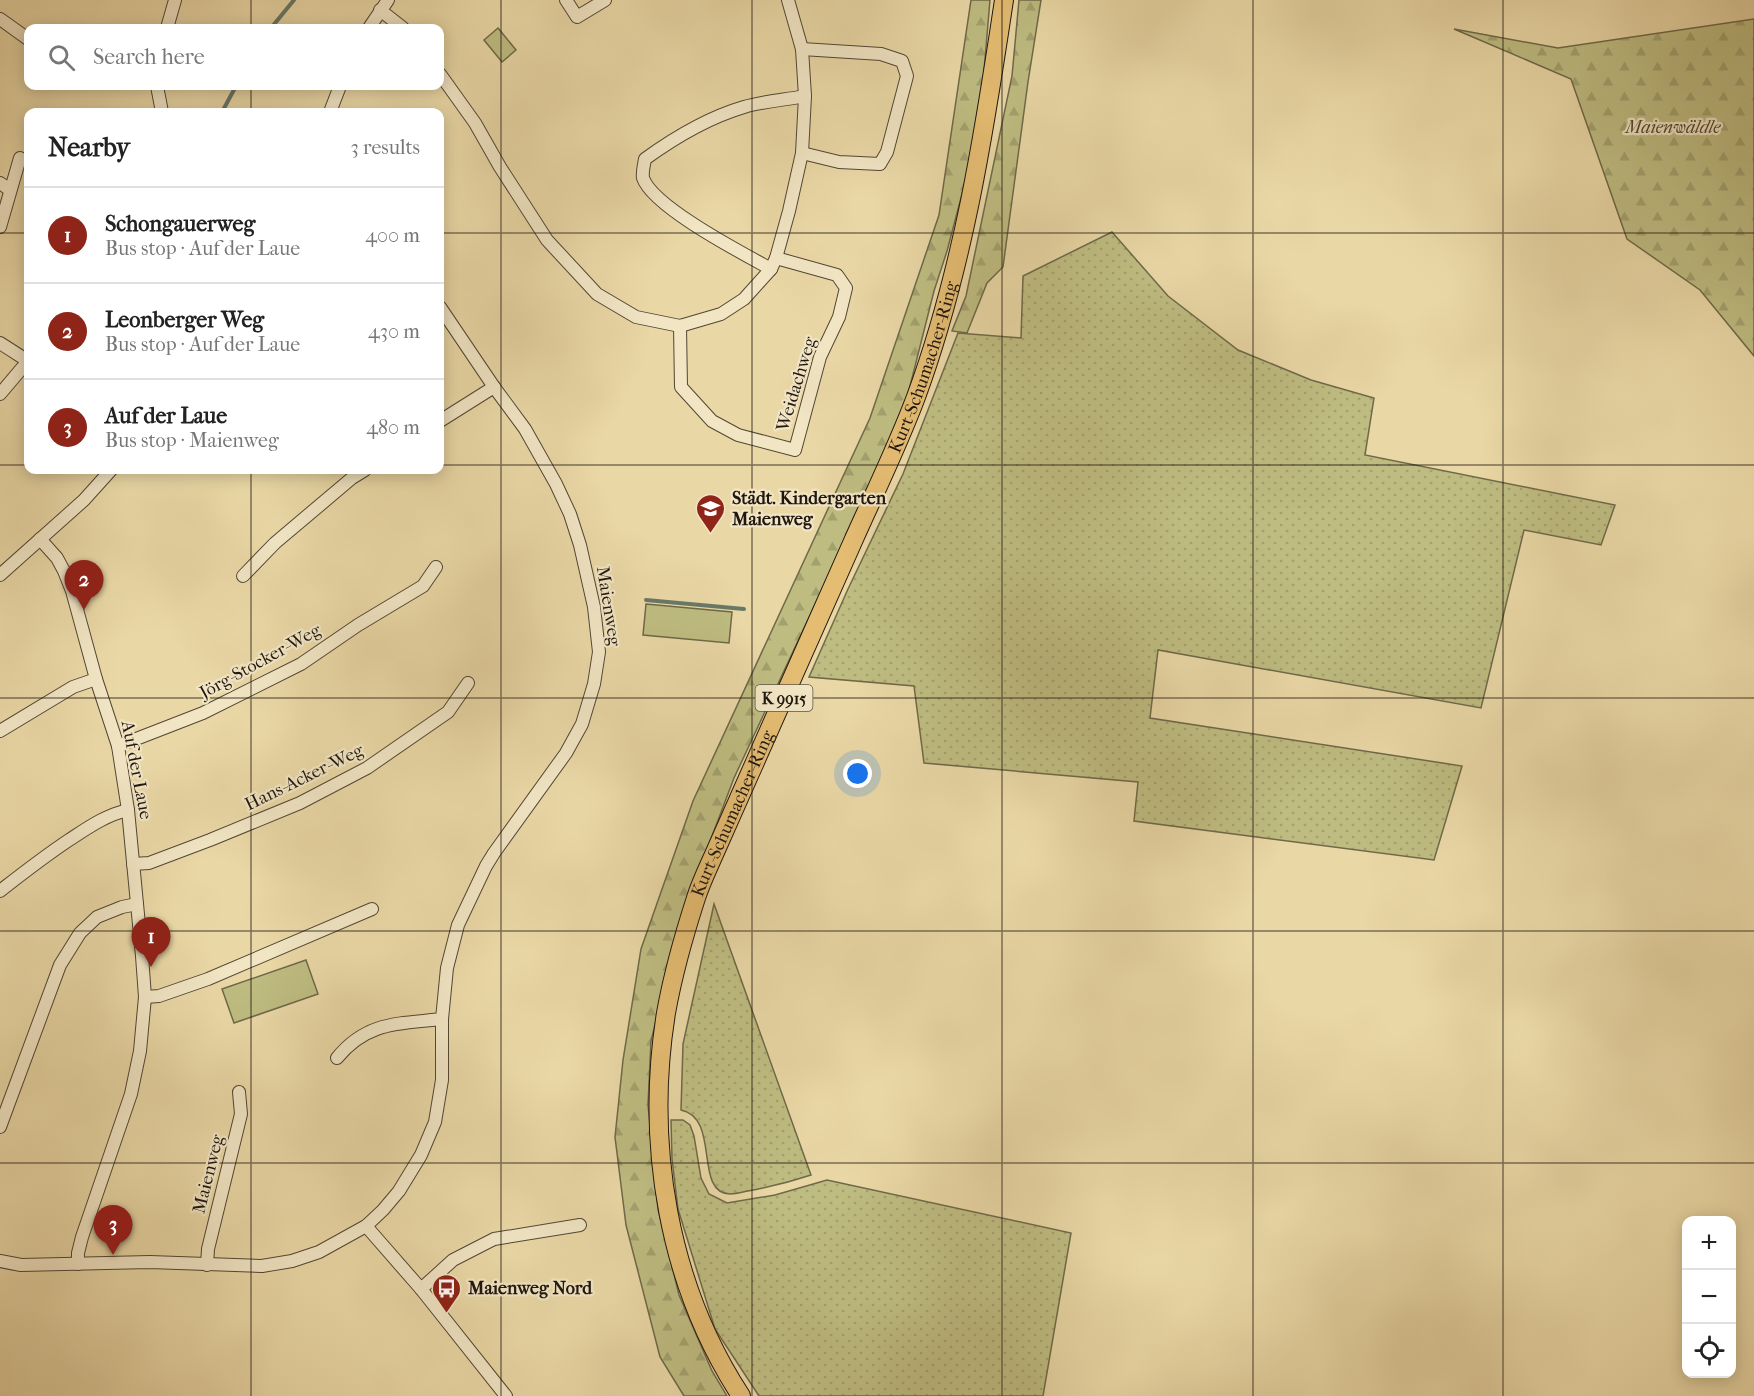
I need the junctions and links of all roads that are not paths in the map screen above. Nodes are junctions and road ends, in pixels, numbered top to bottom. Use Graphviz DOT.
graph roads {
  1 [pos="175,0"];
  2 [pos="566,0"];
  3 [pos="605,0"];
  4 [pos="788,0"];
  5 [pos="1004,0"];
  6 [pos="384,5"];
  7 [pos="0,19"];
  8 [pos="168,24"];
  9 [pos="372,24"];
  10 [pos="400,24"];
  11 [pos="24,36"];
  12 [pos="802,50"];
  13 [pos="444,80"];
  14 [pos="159,90"];
  15 [pos="338,90"];
  16 [pos="805,96"];
  17 [pos="161,108"];
  18 [pos="332,108"];
  19 [pos="802,153"];
  20 [pos="20,158"];
  21 [pos="5,186"];
  22 [pos="0,227"];
  23 [pos="774,263"];
  24 [pos="444,313"];
  25 [pos="680,326"];
  26 [pos="0,344"];
  27 [pos="24,359"];
  28 [pos="24,366"];
  29 [pos="494,387"];
  30 [pos="0,394"];
  31 [pos="444,418"];
  32 [pos="107,474"];
  33 [pos="360,474"];
  34 [pos="40,539"];
  35 [pos="436,567"];
  36 [pos="0,575"];
  37 [pos="243,576"];
  38 [pos="96,679"];
  39 [pos="468,683"];
  40 [pos="0,731"];
  41 [pos="118,746"];
  42 [pos="128,810"];
  43 [pos="133,864"];
  44 [pos="0,891"];
  45 [pos="137,904"];
  46 [pos="372,909"];
  47 [pos="145,997"];
  48 [pos="442,1019"];
  49 [pos="338,1058"];
  50 [pos="239,1092"];
  51 [pos="0,1127"];
  52 [pos="580,1225"];
  53 [pos="366,1226"];
  54 [pos="0,1261"];
  55 [pos="78,1264"];
  56 [pos="207,1265"];
  57 [pos="421,1289"];
  58 [pos="506,1396"];
  59 [pos="741,1396"];
  1 -- 8 [label="street"];
  2 -- 3 [label="street"];
  4 -- 12 [label="street"];
  5 -- 59 [label="main road, Kurt-Schumacher-Ring / K 9915"];
  6 -- 9 [label="street"];
  6 -- 10 [label="street"];
  7 -- 11 [label="street"];
  12 -- 16 [label="street"];
  12 -- 19 [label="street"];
  13 -- 25 [label="street"];
  14 -- 17 [label="street"];
  15 -- 18 [label="street"];
  16 -- 19 [label="street"];
  16 -- 23 [label="street, Weidachweg"];
  19 -- 23 [label="street"];
  20 -- 21 [label="street"];
  21 -- 22 [label="street"];
  23 -- 25 [label="street"];
  23 -- 25 [label="street, Weidachweg"];
  24 -- 29 [label="street, Maienweg"];
  26 -- 27 [label="street"];
  28 -- 30 [label="street"];
  29 -- 31 [label="street"];
  29 -- 48 [label="street, Maienweg"];
  32 -- 34 [label="street"];
  33 -- 37 [label="street"];
  34 -- 36 [label="street"];
  34 -- 38 [label="street, Auf der Laue"];
  35 -- 41 [label="street, Jörg-Stocker-Weg"];
  38 -- 40 [label="street"];
  38 -- 41 [label="street, Auf der Laue"];
  39 -- 43 [label="street, Hans-Acker-Weg"];
  41 -- 42 [label="street, Auf der Laue"];
  42 -- 43 [label="street, Auf der Laue"];
  42 -- 44 [label="street"];
  43 -- 45 [label="street, Auf der Laue"];
  45 -- 47 [label="street, Auf der Laue"];
  45 -- 51 [label="street"];
  46 -- 47 [label="street"];
  47 -- 55 [label="street, Auf der Laue"];
  48 -- 49 [label="street"];
  48 -- 53 [label="street, Maienweg"];
  50 -- 56 [label="street, Maienweg"];
  52 -- 57 [label="street"];
  53 -- 56 [label="street, Maienweg"];
  53 -- 57 [label="street"];
  54 -- 55 [label="street, Maienweg"];
  55 -- 56 [label="street, Maienweg"];
  57 -- 58 [label="street"];
}
